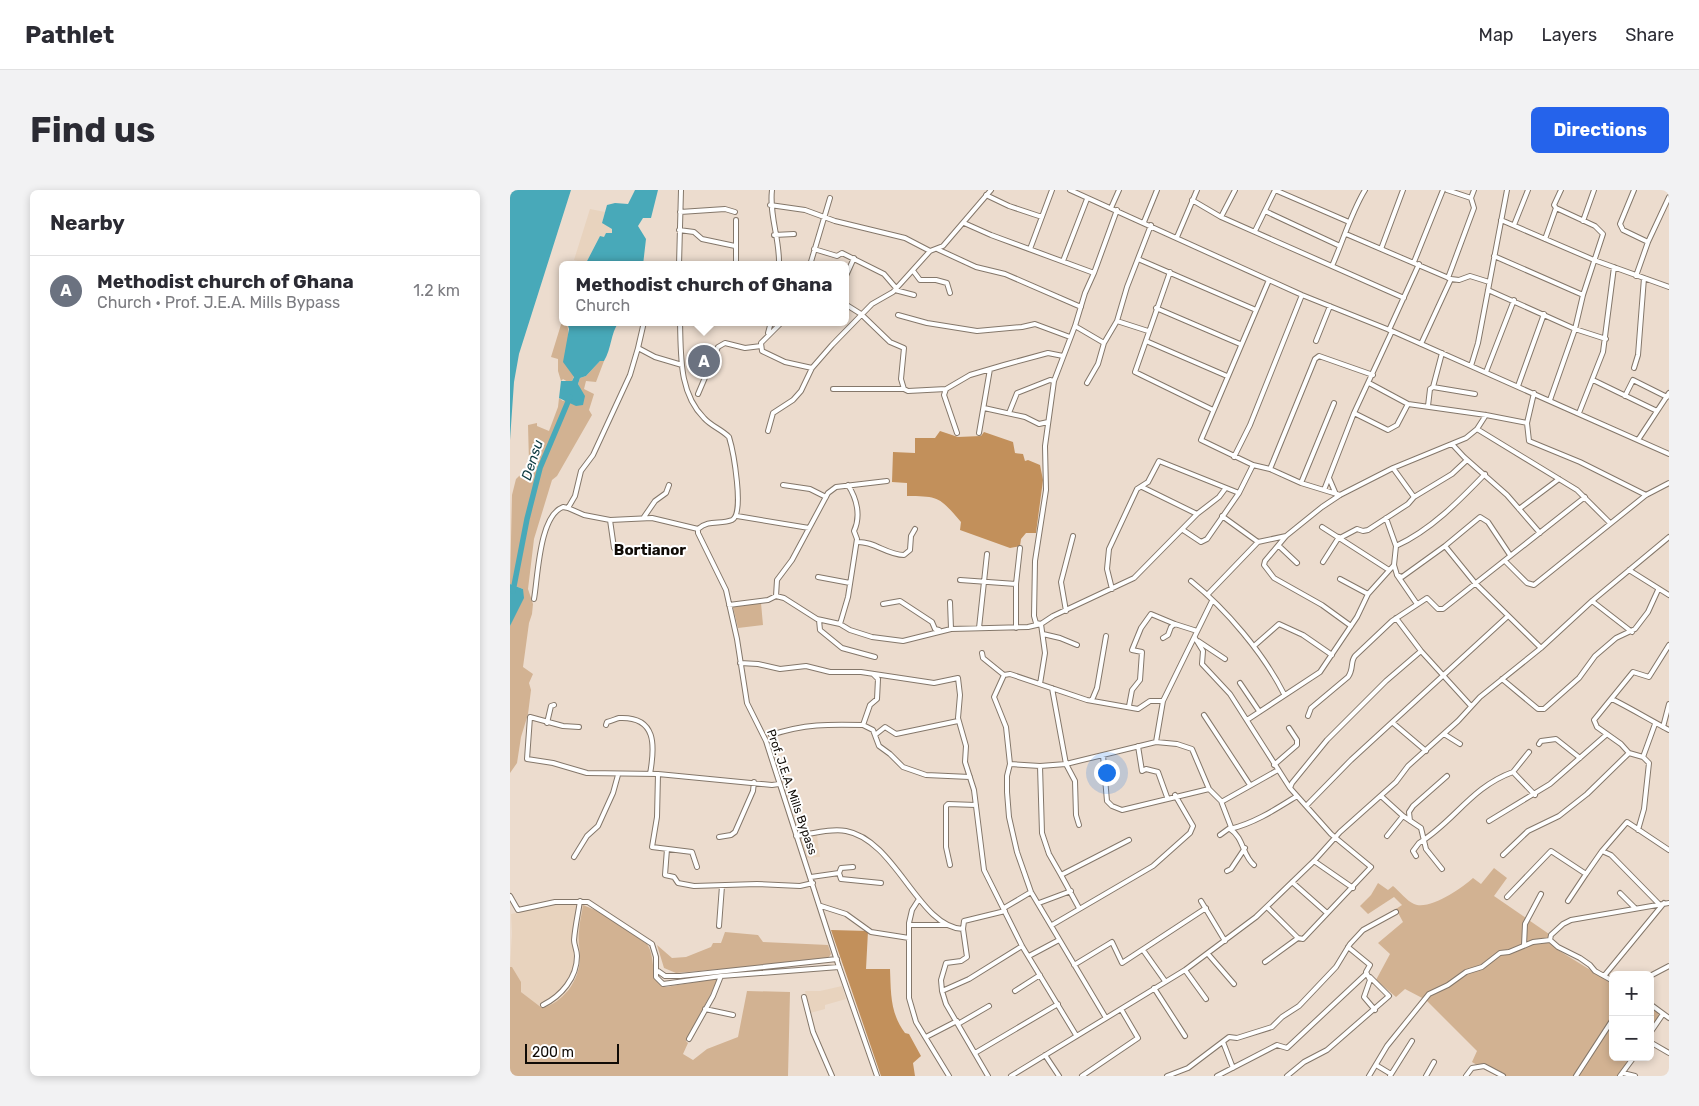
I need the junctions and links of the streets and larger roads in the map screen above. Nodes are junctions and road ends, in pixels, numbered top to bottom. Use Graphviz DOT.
graph roads {
  1 [pos="681,190"];
  2 [pos="772,190"];
  3 [pos="991,190"];
  4 [pos="1052,190"];
  5 [pos="1070,190"];
  6 [pos="1119,190"];
  7 [pos="1158,190"];
  8 [pos="1197,190"];
  9 [pos="1235,190"];
  10 [pos="1357,190"];
  11 [pos="1403,190"];
  12 [pos="1445,190"];
  13 [pos="1474,190"];
  14 [pos="1507,190"];
  15 [pos="1528,190"];
  16 [pos="1561,190"];
  17 [pos="1594,190"];
  18 [pos="1634,190"];
  19 [pos="1364,191"];
  20 [pos="986,195"];
  21 [pos="1669,197"];
  22 [pos="830,198"];
  23 [pos="1471,198"];
  24 [pos="1087,199"];
  25 [pos="1192,200"];
  26 [pos="770,205"];
  27 [pos="1111,208"];
  28 [pos="1556,208"];
  29 [pos="1117,210"];
  30 [pos="1265,211"];
  31 [pos="680,212"];
  32 [pos="735,212"];
  33 [pos="1221,216"];
  34 [pos="1042,217"];
  35 [pos="824,218"];
  36 [pos="736,220"];
  37 [pos="1501,220"];
  38 [pos="1583,221"];
  39 [pos="1144,222"];
  40 [pos="1349,222"];
  41 [pos="964,223"];
  42 [pos="1151,225"];
  43 [pos="1514,225"];
  44 [pos="679,230"];
  45 [pos="1255,231"];
  46 [pos="794,234"];
  47 [pos="1346,234"];
  48 [pos="774,235"];
  49 [pos="1177,237"];
  50 [pos="1544,239"];
  51 [pos="1648,242"];
  52 [pos="735,246"];
  53 [pos="1340,246"];
  54 [pos="935,248"];
  55 [pos="814,249"];
  56 [pos="1030,249"];
  57 [pos="1381,249"];
  58 [pos="930,251"];
  59 [pos="1494,256"];
  60 [pos="854,258"];
  61 [pos="1138,259"];
  62 [pos="1594,260"];
  63 [pos="679,261"];
  64 [pos="736,261"];
  65 [pos="779,261"];
  66 [pos="811,261"];
  67 [pos="1063,261"];
  68 [pos="1414,262"];
  69 [pos="1419,264"];
  70 [pos="1332,266"];
  71 [pos="1614,267"];
  72 [pos="849,269"];
  73 [pos="914,272"];
  74 [pos="1170,272"];
  75 [pos="1094,274"];
  76 [pos="1636,276"];
  77 [pos="1450,278"];
  78 [pos="1644,278"];
  79 [pos="1269,280"];
  80 [pos="1669,280"];
  81 [pos="1489,282"];
  82 [pos="1668,286"];
  83 [pos="896,289"];
  84 [pos="1488,290"];
  85 [pos="950,293"];
  86 [pos="914,295"];
  87 [pos="1302,295"];
  88 [pos="1584,295"];
  89 [pos="1404,298"];
  90 [pos="1514,300"];
  91 [pos="849,306"];
  92 [pos="1330,306"];
  93 [pos="1081,307"];
  94 [pos="1156,308"];
  95 [pos="1256,310"];
  96 [pos="861,314"];
  97 [pos="1544,314"];
  98 [pos="898,315"];
  99 [pos="1117,321"];
  100 [pos="643,326"];
  101 [pos="680,326"];
  102 [pos="770,326"];
  103 [pos="778,326"];
  104 [pos="1075,326"];
  105 [pos="1575,329"];
  106 [pos="1391,330"];
  107 [pos="1148,331"];
  108 [pos="768,335"];
  109 [pos="1070,338"];
  110 [pos="1606,339"];
  111 [pos="1146,341"];
  112 [pos="1316,341"];
  113 [pos="1104,343"];
  114 [pos="1240,344"];
  115 [pos="1421,344"];
  116 [pos="760,346"];
  117 [pos="638,348"];
  118 [pos="1442,353"];
  119 [pos="1063,356"];
  120 [pos="682,365"];
  121 [pos="1471,366"];
  122 [pos="812,368"];
  123 [pos="1634,368"];
  124 [pos="990,369"];
  125 [pos="1486,372"];
  126 [pos="1227,376"];
  127 [pos="1373,376"];
  128 [pos="1593,380"];
  129 [pos="1054,381"];
  130 [pos="1087,383"];
  131 [pos="1369,383"];
  132 [pos="1518,386"];
  133 [pos="1433,387"];
  134 [pos="833,389"];
  135 [pos="904,389"];
  136 [pos="946,389"];
  137 [pos="1534,393"];
  138 [pos="698,394"];
  139 [pos="1475,394"];
  140 [pos="1668,395"];
  141 [pos="1625,396"];
  142 [pos="1550,400"];
  143 [pos="1334,403"];
  144 [pos="1408,404"];
  145 [pos="1428,406"];
  146 [pos="984,408"];
  147 [pos="1213,410"];
  148 [pos="1657,411"];
  149 [pos="1009,413"];
  150 [pos="1354,413"];
  151 [pos="1579,413"];
  152 [pos="1486,415"];
  153 [pos="1048,422"];
  154 [pos="1527,423"];
  155 [pos="1477,429"];
  156 [pos="768,431"];
  157 [pos="957,433"];
  158 [pos="979,433"];
  159 [pos="1638,440"];
  160 [pos="1452,444"];
  161 [pos="1669,454"];
  162 [pos="1234,456"];
  163 [pos="1467,460"];
  164 [pos="1252,465"];
  165 [pos="1393,468"];
  166 [pos="1270,469"];
  167 [pos="1486,474"];
  168 [pos="1329,478"];
  169 [pos="1559,479"];
  170 [pos="887,481"];
  171 [pos="1301,483"];
  172 [pos="1669,483"];
  173 [pos="669,485"];
  174 [pos="783,485"];
  175 [pos="848,485"];
  176 [pos="1142,486"];
  177 [pos="1225,489"];
  178 [pos="1324,490"];
  179 [pos="1335,492"];
  180 [pos="1239,493"];
  181 [pos="1340,495"];
  182 [pos="1646,495"];
  183 [pos="826,497"];
  184 [pos="1414,497"];
  185 [pos="1585,497"];
  186 [pos="568,508"];
  187 [pos="1519,509"];
  188 [pos="1197,514"];
  189 [pos="737,516"];
  190 [pos="1222,516"];
  191 [pos="644,517"];
  192 [pos="1386,518"];
  193 [pos="610,520"];
  194 [pos="1610,523"];
  195 [pos="1322,527"];
  196 [pos="809,528"];
  197 [pos="698,529"];
  198 [pos="915,529"];
  199 [pos="1183,530"];
  200 [pos="1540,533"];
  201 [pos="1073,536"];
  202 [pos="1286,536"];
  203 [pos="1669,537"];
  204 [pos="1339,538"];
  205 [pos="857,542"];
  206 [pos="1258,542"];
  207 [pos="1279,546"];
  208 [pos="1396,546"];
  209 [pos="1445,546"];
  210 [pos="1020,548"];
  211 [pos="622,554"];
  212 [pos="987,554"];
  213 [pos="1510,555"];
  214 [pos="1505,561"];
  215 [pos="1323,562"];
  216 [pos="1297,563"];
  217 [pos="1394,565"];
  218 [pos="1389,570"];
  219 [pos="1629,570"];
  220 [pos="1397,575"];
  221 [pos="818,577"];
  222 [pos="1340,579"];
  223 [pos="960,580"];
  224 [pos="1191,581"];
  225 [pos="986,582"];
  226 [pos="850,583"];
  227 [pos="1475,583"];
  228 [pos="1016,584"];
  229 [pos="1112,589"];
  230 [pos="1658,590"];
  231 [pos="1208,594"];
  232 [pos="1368,594"];
  233 [pos="1669,595"];
  234 [pos="776,596"];
  235 [pos="534,599"];
  236 [pos="1212,601"];
  237 [pos="1592,601"];
  238 [pos="950,602"];
  239 [pos="883,604"];
  240 [pos="1417,604"];
  241 [pos="729,605"];
  242 [pos="1066,610"];
  243 [pos="1508,616"];
  244 [pos="1396,618"];
  245 [pos="819,620"];
  246 [pos="840,624"];
  247 [pos="1040,624"];
  248 [pos="1175,624"];
  249 [pos="1350,626"];
  250 [pos="979,628"];
  251 [pos="1016,628"];
  252 [pos="950,629"];
  253 [pos="939,630"];
  254 [pos="1197,630"];
  255 [pos="1632,632"];
  256 [pos="1043,634"];
  257 [pos="1106,636"];
  258 [pos="1163,638"];
  259 [pos="1195,638"];
  260 [pos="1076,645"];
  261 [pos="1669,645"];
  262 [pos="1254,646"];
  263 [pos="1541,648"];
  264 [pos="1421,651"];
  265 [pos="982,653"];
  266 [pos="1332,655"];
  267 [pos="875,657"];
  268 [pos="1225,659"];
  269 [pos="740,664"];
  270 [pos="873,674"];
  271 [pos="1004,675"];
  272 [pos="1442,675"];
  273 [pos="1502,679"];
  274 [pos="1240,683"];
  275 [pos="1040,684"];
  276 [pos="1052,688"];
  277 [pos="1284,694"];
  278 [pos="1612,699"];
  279 [pos="1092,700"];
  280 [pos="1163,701"];
  281 [pos="554,704"];
  282 [pos="1669,704"];
  283 [pos="1129,706"];
  284 [pos="1471,706"];
  285 [pos="1259,710"];
  286 [pos="1204,715"];
  287 [pos="1308,716"];
  288 [pos="1247,720"];
  289 [pos="958,721"];
  290 [pos="547,722"];
  291 [pos="1393,723"];
  292 [pos="1655,724"];
  293 [pos="863,725"];
  294 [pos="606,726"];
  295 [pos="579,727"];
  296 [pos="1663,727"];
  297 [pos="1289,728"];
  298 [pos="1669,730"];
  299 [pos="1444,734"];
  300 [pos="771,735"];
  301 [pos="875,735"];
  302 [pos="1606,735"];
  303 [pos="1156,742"];
  304 [pos="1460,744"];
  305 [pos="1539,744"];
  306 [pos="1138,746"];
  307 [pos="1426,751"];
  308 [pos="1529,752"];
  309 [pos="1629,753"];
  310 [pos="1103,755"];
  311 [pos="1643,757"];
  312 [pos="1580,758"];
  313 [pos="1010,764"];
  314 [pos="1066,764"];
  315 [pos="1274,765"];
  316 [pos="1040,766"];
  317 [pos="1278,770"];
  318 [pos="1514,772"];
  319 [pos="650,774"];
  320 [pos="658,774"];
  321 [pos="618,775"];
  322 [pos="1447,776"];
  323 [pos="970,777"];
  324 [pos="754,782"];
  325 [pos="779,784"];
  326 [pos="1250,785"];
  327 [pos="1209,788"];
  328 [pos="1290,788"];
  329 [pos="1175,795"];
  330 [pos="1535,795"];
  331 [pos="1298,796"];
  332 [pos="1381,796"];
  333 [pos="1167,797"];
  334 [pos="1221,801"];
  335 [pos="976,805"];
  336 [pos="1307,805"];
  337 [pos="1403,816"];
  338 [pos="1410,821"];
  339 [pos="1489,821"];
  340 [pos="1079,826"];
  341 [pos="1230,829"];
  342 [pos="1638,830"];
  343 [pos="1331,834"];
  344 [pos="1220,835"];
  345 [pos="796,836"];
  346 [pos="1387,836"];
  347 [pos="719,837"];
  348 [pos="1335,838"];
  349 [pos="1130,840"];
  350 [pos="1424,840"];
  351 [pos="1669,844"];
  352 [pos="1329,846"];
  353 [pos="1244,848"];
  354 [pos="668,849"];
  355 [pos="1668,849"];
  356 [pos="1602,851"];
  357 [pos="1503,855"];
  358 [pos="1416,856"];
  359 [pos="574,857"];
  360 [pos="1314,861"];
  361 [pos="1254,865"];
  362 [pos="950,866"];
  363 [pos="697,867"];
  364 [pos="853,867"];
  365 [pos="1442,869"];
  366 [pos="1227,870"];
  367 [pos="839,873"];
  368 [pos="1586,874"];
  369 [pos="1061,875"];
  370 [pos="811,877"];
  371 [pos="1292,882"];
  372 [pos="813,883"];
  373 [pos="882,884"];
  374 [pos="722,886"];
  375 [pos="1352,888"];
  376 [pos="1071,890"];
  377 [pos="1032,892"];
  378 [pos="1541,894"];
  379 [pos="1620,894"];
  380 [pos="510,896"];
  381 [pos="1507,897"];
  382 [pos="919,899"];
  383 [pos="580,901"];
  384 [pos="1201,901"];
  385 [pos="1568,901"];
  386 [pos="1039,903"];
  387 [pos="1667,903"];
  388 [pos="1659,904"];
  389 [pos="820,906"];
  390 [pos="1267,907"];
  391 [pos="1079,908"];
  392 [pos="1206,908"];
  393 [pos="1635,908"];
  394 [pos="1004,910"];
  395 [pos="1396,912"];
  396 [pos="1327,913"];
  397 [pos="948,925"];
  398 [pos="1052,925"];
  399 [pos="719,926"];
  400 [pos="909,926"];
  401 [pos="963,929"];
  402 [pos="909,938"];
  403 [pos="1298,938"];
  404 [pos="1059,940"];
  405 [pos="1550,940"];
  406 [pos="1225,941"];
  407 [pos="1524,945"];
  408 [pos="1022,946"];
  409 [pos="1348,947"];
  410 [pos="1143,950"];
  411 [pos="1208,954"];
  412 [pos="1029,956"];
  413 [pos="837,959"];
  414 [pos="1265,962"];
  415 [pos="817,963"];
  416 [pos="1074,965"];
  417 [pos="839,967"];
  418 [pos="1668,968"];
  419 [pos="818,969"];
  420 [pos="768,970"];
  421 [pos="1185,970"];
  422 [pos="658,971"];
  423 [pos="751,972"];
  424 [pos="1654,974"];
  425 [pos="1040,975"];
  426 [pos="721,976"];
  427 [pos="1368,976"];
  428 [pos="1604,976"];
  429 [pos="680,978"];
  430 [pos="1609,979"];
  431 [pos="1165,981"];
  432 [pos="1234,984"];
  433 [pos="1154,988"];
  434 [pos="1016,990"];
  435 [pos="942,991"];
  436 [pos="804,997"];
  437 [pos="1206,999"];
  438 [pos="1058,1004"];
  439 [pos="543,1005"];
  440 [pos="989,1006"];
  441 [pos="1654,1007"];
  442 [pos="705,1009"];
  443 [pos="1121,1009"];
  444 [pos="1375,1010"];
  445 [pos="733,1014"];
  446 [pos="1663,1014"];
  447 [pos="1106,1018"];
  448 [pos="1669,1018"];
  449 [pos="958,1023"];
  450 [pos="1609,1025"];
  451 [pos="1654,1027"];
  452 [pos="1076,1035"];
  453 [pos="1185,1036"];
  454 [pos="926,1037"];
  455 [pos="689,1039"];
  456 [pos="1412,1041"];
  457 [pos="1224,1042"];
  458 [pos="1654,1044"];
  459 [pos="975,1053"];
  460 [pos="1669,1053"];
  461 [pos="1045,1055"];
  462 [pos="1631,1061"];
  463 [pos="1434,1062"];
  464 [pos="1376,1066"];
  465 [pos="1233,1068"];
  466 [pos="1018,1074"];
  467 [pos="1621,1074"];
  468 [pos="1390,1075"];
  469 [pos="832,1076"];
  470 [pos="877,1076"];
  471 [pos="949,1076"];
  472 [pos="988,1076"];
  473 [pos="1011,1076"];
  474 [pos="1059,1076"];
  475 [pos="1082,1076"];
  476 [pos="1167,1076"];
  477 [pos="1217,1076"];
  478 [pos="1287,1076"];
  479 [pos="1369,1076"];
  480 [pos="1426,1076"];
  481 [pos="1466,1076"];
  482 [pos="1503,1076"];
  483 [pos="1576,1076"];
  484 [pos="1636,1076"];
  1 -- 31 [label="street"];
  2 -- 26 [label="street"];
  3 -- 20 [label="street"];
  4 -- 34 [label="street"];
  5 -- 24 [label="street"];
  6 -- 27 [label="street"];
  7 -- 39 [label="street"];
  8 -- 25 [label="street"];
  9 -- 33 [label="street"];
  10 -- 19 [label="street"];
  11 -- 57 [label="street"];
  12 -- 23 [label="street"];
  12 -- 68 [label="street"];
  13 -- 23 [label="street"];
  14 -- 37 [label="street"];
  15 -- 43 [label="street"];
  16 -- 28 [label="street"];
  17 -- 38 [label="street"];
  18 -- 51 [label="street"];
  19 -- 40 [label="street"];
  20 -- 34 [label="street"];
  20 -- 41 [label="street"];
  21 -- 51 [label="street"];
  22 -- 35 [label="street"];
  23 -- 77 [label="street"];
  24 -- 27 [label="street"];
  24 -- 67 [label="street"];
  25 -- 33 [label="street"];
  25 -- 49 [label="street"];
  26 -- 35 [label="street"];
  26 -- 48 [label="street"];
  27 -- 29 [label="street"];
  28 -- 38 [label="street"];
  28 -- 50 [label="street"];
  29 -- 39 [label="street"];
  29 -- 75 [label="street"];
  30 -- 40 [label="street"];
  30 -- 45 [label="street"];
  30 -- 53 [label="street"];
  31 -- 32 [label="street"];
  31 -- 44 [label="street"];
  33 -- 45 [label="street"];
  34 -- 56 [label="street"];
  35 -- 55 [label="street"];
  35 -- 58 [label="street"];
  36 -- 52 [label="street"];
  37 -- 43 [label="street"];
  37 -- 59 [label="street"];
  38 -- 62 [label="street"];
  39 -- 42 [label="street"];
  40 -- 47 [label="street"];
  41 -- 54 [label="street"];
  41 -- 56 [label="street"];
  42 -- 49 [label="street"];
  42 -- 61 [label="street"];
  43 -- 50 [label="street"];
  44 -- 52 [label="street"];
  44 -- 63 [label="street"];
  45 -- 70 [label="street"];
  46 -- 48 [label="street"];
  47 -- 53 [label="street"];
  47 -- 57 [label="street"];
  48 -- 65 [label="street"];
  49 -- 79 [label="street"];
  50 -- 62 [label="street"];
  51 -- 76 [label="street"];
  52 -- 64 [label="street"];
  53 -- 70 [label="street"];
  54 -- 58 [label="street"];
  54 -- 93 [label="street"];
  55 -- 60 [label="street"];
  55 -- 66 [label="street"];
  56 -- 67 [label="street"];
  57 -- 68 [label="street"];
  58 -- 73 [label="street"];
  59 -- 81 [label="street"];
  59 -- 88 [label="street"];
  60 -- 72 [label="street"];
  60 -- 83 [label="street"];
  61 -- 74 [label="street"];
  61 -- 99 [label="street"];
  62 -- 71 [label="street"];
  62 -- 88 [label="street"];
  67 -- 75 [label="street"];
  68 -- 69 [label="street"];
  69 -- 77 [label="street"];
  69 -- 89 [label="street"];
  70 -- 89 [label="street"];
  71 -- 76 [label="street"];
  71 -- 110 [label="street"];
  73 -- 83 [label="street"];
  73 -- 85 [label="street"];
  74 -- 94 [label="street"];
  74 -- 95 [label="street"];
  75 -- 93 [label="street"];
  76 -- 78 [label="street"];
  77 -- 81 [label="street"];
  77 -- 115 [label="street"];
  78 -- 82 [label="street"];
  78 -- 123 [label="street"];
  79 -- 87 [label="street"];
  79 -- 95 [label="street"];
  80 -- 82 [label="street"];
  81 -- 84 [label="street"];
  83 -- 86 [label="street"];
  83 -- 96 [label="street"];
  84 -- 90 [label="street"];
  84 -- 121 [label="street"];
  87 -- 92 [label="street"];
  87 -- 162 [label="street"];
  88 -- 105 [label="street"];
  89 -- 106 [label="street"];
  90 -- 97 [label="street"];
  90 -- 125 [label="street"];
  91 -- 96 [label="street"];
  92 -- 106 [label="street"];
  92 -- 112 [label="street"];
  93 -- 104 [label="street"];
  94 -- 107 [label="street"];
  94 -- 114 [label="street"];
  95 -- 114 [label="street"];
  96 -- 122 [label="street"];
  96 -- 135 [label="street"];
  97 -- 105 [label="street"];
  97 -- 132 [label="street"];
  98 -- 109 [label="street"];
  99 -- 107 [label="street"];
  99 -- 113 [label="street"];
  100 -- 117 [label="street"];
  101 -- 120 [label="street"];
  102 -- 108 [label="street"];
  103 -- 108 [label="street"];
  104 -- 109 [label="street"];
  104 -- 113 [label="street"];
  105 -- 110 [label="street"];
  105 -- 142 [label="street"];
  106 -- 115 [label="street"];
  106 -- 127 [label="street"];
  107 -- 111 [label="street"];
  108 -- 116 [label="street"];
  109 -- 119 [label="street"];
  110 -- 128 [label="street"];
  111 -- 126 [label="street"];
  111 -- 147 [label="street"];
  113 -- 130 [label="street"];
  114 -- 126 [label="street"];
  115 -- 118 [label="street"];
  116 -- 122 [label="street"];
  116 -- 138 [label="street"];
  117 -- 120 [label="street"];
  117 -- 186 [label="street"];
  118 -- 121 [label="street"];
  118 -- 133 [label="street"];
  119 -- 124 [label="street"];
  119 -- 129 [label="street"];
  120 -- 189 [label="street"];
  121 -- 125 [label="street"];
  122 -- 156 [label="street"];
  124 -- 136 [label="street"];
  124 -- 146 [label="street"];
  125 -- 132 [label="street"];
  126 -- 147 [label="street"];
  127 -- 131 [label="street"];
  127 -- 166 [label="street"];
  128 -- 141 [label="street"];
  128 -- 151 [label="street"];
  129 -- 149 [label="street"];
  129 -- 153 [label="street"];
  131 -- 144 [label="street"];
  131 -- 150 [label="street"];
  132 -- 137 [label="street"];
  133 -- 139 [label="street"];
  133 -- 145 [label="street"];
  134 -- 135 [label="street"];
  135 -- 136 [label="street"];
  136 -- 157 [label="street"];
  137 -- 142 [label="street"];
  137 -- 154 [label="street"];
  140 -- 141 [label="street"];
  140 -- 148 [label="street"];
  141 -- 148 [label="street"];
  142 -- 151 [label="street"];
  143 -- 171 [label="street"];
  144 -- 145 [label="street"];
  144 -- 150 [label="street"];
  145 -- 152 [label="street"];
  146 -- 149 [label="street"];
  146 -- 158 [label="street"];
  147 -- 162 [label="street"];
  148 -- 159 [label="street"];
  149 -- 153 [label="street"];
  150 -- 168 [label="street"];
  151 -- 159 [label="street"];
  152 -- 154 [label="street"];
  152 -- 155 [label="street"];
  153 -- 247 [label="street"];
  154 -- 182 [label="street"];
  155 -- 160 [label="street"];
  155 -- 169 [label="street"];
  159 -- 161 [label="street"];
  160 -- 163 [label="street"];
  160 -- 165 [label="street"];
  162 -- 164 [label="street"];
  163 -- 167 [label="street"];
  163 -- 184 [label="street"];
  164 -- 166 [label="street"];
  164 -- 180 [label="street"];
  165 -- 181 [label="street"];
  165 -- 184 [label="street"];
  166 -- 171 [label="street"];
  167 -- 187 [label="street"];
  167 -- 208 [label="street"];
  168 -- 178 [label="street"];
  168 -- 179 [label="street"];
  169 -- 185 [label="street"];
  169 -- 187 [label="street"];
  170 -- 175 [label="street"];
  171 -- 178 [label="street"];
  172 -- 182 [label="street"];
  173 -- 191 [label="street"];
  174 -- 183 [label="street"];
  175 -- 183 [label="street"];
  175 -- 205 [label="street"];
  176 -- 177 [label="street"];
  176 -- 188 [label="street"];
  176 -- 229 [label="street"];
  177 -- 180 [label="street"];
  177 -- 188 [label="street"];
  178 -- 179 [label="street"];
  179 -- 181 [label="street"];
  180 -- 190 [label="street"];
  181 -- 202 [label="street"];
  182 -- 194 [label="street"];
  183 -- 196 [label="street"];
  184 -- 192 [label="street"];
  185 -- 194 [label="street"];
  185 -- 200 [label="street"];
  186 -- 193 [label="street"];
  186 -- 235 [label="street"];
  187 -- 200 [label="street"];
  188 -- 199 [label="street"];
  189 -- 196 [label="street"];
  189 -- 197 [label="street"];
  190 -- 199 [label="street"];
  190 -- 206 [label="street"];
  191 -- 193 [label="street"];
  191 -- 197 [label="street"];
  192 -- 204 [label="street"];
  192 -- 208 [label="street"];
  193 -- 211 [label="street"];
  194 -- 214 [label="street"];
  195 -- 204 [label="street"];
  196 -- 234 [label="street"];
  197 -- 241 [label="street, Prof. J.E.A. Mills Bypass"];
  198 -- 205 [label="street"];
  199 -- 229 [label="street"];
  200 -- 213 [label="street"];
  201 -- 242 [label="street"];
  202 -- 206 [label="street"];
  202 -- 207 [label="street"];
  203 -- 219 [label="street"];
  204 -- 215 [label="street"];
  204 -- 218 [label="street"];
  205 -- 226 [label="street"];
  206 -- 231 [label="street"];
  207 -- 216 [label="street"];
  207 -- 249 [label="street"];
  208 -- 217 [label="street"];
  209 -- 213 [label="street"];
  209 -- 220 [label="street"];
  209 -- 227 [label="street"];
  210 -- 228 [label="street"];
  212 -- 225 [label="street"];
  213 -- 214 [label="street"];
  214 -- 227 [label="street"];
  217 -- 218 [label="street"];
  217 -- 220 [label="street"];
  218 -- 232 [label="street"];
  219 -- 230 [label="street"];
  219 -- 237 [label="street"];
  220 -- 240 [label="street"];
  221 -- 226 [label="street"];
  222 -- 232 [label="street"];
  223 -- 225 [label="street"];
  224 -- 231 [label="street"];
  225 -- 228 [label="street"];
  225 -- 250 [label="street"];
  226 -- 246 [label="street"];
  227 -- 240 [label="street"];
  227 -- 243 [label="street"];
  228 -- 251 [label="street"];
  229 -- 242 [label="street"];
  230 -- 233 [label="street"];
  230 -- 255 [label="street"];
  231 -- 236 [label="street"];
  232 -- 249 [label="street"];
  234 -- 241 [label="street"];
  234 -- 245 [label="street"];
  236 -- 254 [label="street"];
  236 -- 262 [label="street"];
  237 -- 255 [label="street"];
  237 -- 263 [label="street"];
  238 -- 252 [label="street"];
  239 -- 253 [label="street"];
  240 -- 244 [label="street"];
  241 -- 269 [label="street, Prof. J.E.A. Mills Bypass"];
  242 -- 247 [label="street"];
  243 -- 263 [label="street"];
  243 -- 272 [label="street"];
  244 -- 264 [label="street"];
  244 -- 287 [label="street"];
  245 -- 246 [label="street"];
  245 -- 267 [label="street"];
  246 -- 253 [label="street"];
  247 -- 251 [label="street"];
  247 -- 256 [label="street"];
  248 -- 254 [label="street"];
  248 -- 258 [label="street"];
  248 -- 283 [label="street"];
  249 -- 266 [label="street"];
  250 -- 251 [label="street"];
  250 -- 252 [label="street"];
  252 -- 253 [label="street"];
  254 -- 259 [label="street"];
  255 -- 273 [label="street"];
  256 -- 260 [label="street"];
  256 -- 275 [label="street"];
  257 -- 279 [label="street"];
  259 -- 268 [label="street"];
  259 -- 280 [label="street"];
  259 -- 288 [label="street"];
  261 -- 278 [label="street"];
  262 -- 266 [label="street"];
  262 -- 277 [label="street"];
  263 -- 273 [label="street"];
  264 -- 272 [label="street"];
  264 -- 328 [label="street"];
  265 -- 271 [label="street"];
  266 -- 277 [label="street"];
  269 -- 270 [label="street"];
  269 -- 325 [label="street, Prof. J.E.A. Mills Bypass"];
  270 -- 289 [label="street"];
  270 -- 293 [label="street"];
  271 -- 275 [label="street"];
  271 -- 313 [label="street"];
  272 -- 284 [label="street"];
  272 -- 291 [label="street"];
  273 -- 284 [label="street"];
  274 -- 285 [label="street"];
  275 -- 276 [label="street"];
  276 -- 279 [label="street"];
  276 -- 314 [label="street"];
  277 -- 285 [label="street"];
  278 -- 292 [label="street"];
  278 -- 302 [label="street"];
  279 -- 283 [label="street"];
  280 -- 283 [label="street"];
  280 -- 303 [label="street"];
  281 -- 290 [label="street"];
  282 -- 296 [label="street"];
  284 -- 299 [label="street"];
  285 -- 288 [label="street"];
  286 -- 326 [label="street"];
  288 -- 315 [label="street"];
  289 -- 301 [label="street"];
  289 -- 323 [label="street"];
  290 -- 295 [label="street"];
  290 -- 321 [label="street"];
  291 -- 307 [label="street"];
  291 -- 336 [label="street"];
  292 -- 296 [label="street"];
  292 -- 311 [label="street"];
  293 -- 300 [label="street"];
  293 -- 301 [label="street"];
  294 -- 319 [label="street"];
  296 -- 298 [label="street"];
  297 -- 315 [label="street"];
  299 -- 304 [label="street"];
  299 -- 307 [label="street"];
  301 -- 323 [label="street"];
  302 -- 309 [label="street"];
  302 -- 312 [label="street"];
  303 -- 306 [label="street"];
  303 -- 327 [label="street"];
  305 -- 312 [label="street"];
  306 -- 310 [label="street"];
  306 -- 333 [label="street"];
  307 -- 332 [label="street"];
  308 -- 318 [label="street"];
  309 -- 311 [label="street"];
  309 -- 357 [label="street"];
  310 -- 314 [label="street"];
  310 -- 333 [label="street"];
  311 -- 342 [label="street"];
  312 -- 330 [label="street"];
  313 -- 316 [label="street"];
  313 -- 377 [label="street"];
  314 -- 316 [label="street"];
  314 -- 340 [label="street"];
  315 -- 317 [label="street"];
  316 -- 369 [label="street"];
  317 -- 326 [label="street"];
  317 -- 328 [label="street"];
  318 -- 330 [label="street"];
  318 -- 350 [label="street"];
  319 -- 320 [label="street"];
  319 -- 321 [label="street"];
  320 -- 324 [label="street"];
  320 -- 354 [label="street"];
  321 -- 359 [label="street"];
  322 -- 338 [label="street"];
  323 -- 335 [label="street"];
  324 -- 325 [label="street"];
  324 -- 347 [label="street"];
  325 -- 345 [label="street, Prof. J.E.A. Mills Bypass"];
  326 -- 334 [label="street"];
  327 -- 329 [label="street"];
  327 -- 334 [label="street"];
  328 -- 331 [label="street"];
  329 -- 333 [label="street"];
  329 -- 391 [label="street"];
  330 -- 339 [label="street"];
  331 -- 336 [label="street"];
  331 -- 341 [label="street"];
  332 -- 337 [label="street"];
  332 -- 348 [label="street"];
  334 -- 341 [label="street"];
  335 -- 362 [label="street"];
  335 -- 394 [label="street"];
  336 -- 343 [label="street"];
  337 -- 338 [label="street"];
  337 -- 346 [label="street"];
  338 -- 350 [label="street"];
  341 -- 344 [label="street"];
  341 -- 353 [label="street"];
  342 -- 355 [label="street"];
  342 -- 356 [label="street"];
  343 -- 348 [label="street"];
  343 -- 352 [label="street"];
  345 -- 370 [label="street, Prof. J.E.A. Mills Bypass"];
  345 -- 382 [label="street"];
  348 -- 352 [label="street"];
  348 -- 375 [label="street"];
  349 -- 369 [label="street"];
  350 -- 358 [label="street"];
  350 -- 365 [label="street"];
  351 -- 355 [label="street"];
  352 -- 360 [label="street"];
  353 -- 361 [label="street"];
  353 -- 366 [label="street"];
  354 -- 363 [label="street"];
  354 -- 374 [label="street"];
  356 -- 368 [label="street"];
  356 -- 388 [label="street"];
  360 -- 371 [label="street"];
  360 -- 375 [label="street"];
  364 -- 367 [label="street"];
  367 -- 370 [label="street"];
  367 -- 373 [label="street"];
  368 -- 381 [label="street"];
  368 -- 385 [label="street"];
  369 -- 376 [label="street"];
  370 -- 372 [label="street, Prof. J.E.A. Mills Bypass"];
  371 -- 390 [label="street"];
  371 -- 396 [label="street"];
  372 -- 374 [label="street"];
  372 -- 389 [label="street, Prof. J.E.A. Mills Bypass"];
  374 -- 399 [label="street"];
  375 -- 396 [label="street"];
  376 -- 386 [label="street"];
  376 -- 391 [label="street"];
  377 -- 386 [label="street"];
  377 -- 394 [label="street"];
  378 -- 407 [label="street"];
  379 -- 393 [label="street"];
  380 -- 383 [label="street"];
  382 -- 397 [label="street"];
  382 -- 400 [label="street"];
  383 -- 422 [label="street"];
  383 -- 439 [label="street"];
  384 -- 392 [label="street"];
  386 -- 398 [label="street"];
  387 -- 388 [label="street"];
  387 -- 428 [label="street"];
  388 -- 393 [label="street"];
  389 -- 402 [label="street"];
  389 -- 413 [label="street, Prof. J.E.A. Mills Bypass"];
  390 -- 403 [label="street"];
  390 -- 406 [label="street"];
  391 -- 398 [label="street"];
  392 -- 406 [label="street"];
  392 -- 410 [label="street"];
  393 -- 405 [label="street"];
  394 -- 401 [label="street"];
  394 -- 408 [label="street"];
  395 -- 409 [label="street"];
  396 -- 403 [label="street"];
  397 -- 400 [label="street"];
  397 -- 401 [label="street"];
  398 -- 404 [label="street"];
  400 -- 402 [label="street"];
  401 -- 435 [label="street"];
  402 -- 454 [label="street"];
  403 -- 414 [label="street"];
  404 -- 412 [label="street"];
  404 -- 416 [label="street"];
  405 -- 407 [label="street"];
  405 -- 428 [label="street"];
  406 -- 411 [label="street"];
  407 -- 464 [label="street"];
  408 -- 412 [label="street"];
  408 -- 435 [label="street"];
  409 -- 427 [label="street"];
  409 -- 457 [label="street"];
  410 -- 416 [label="street"];
  410 -- 431 [label="street"];
  411 -- 421 [label="street"];
  411 -- 432 [label="street"];
  412 -- 425 [label="street"];
  413 -- 415 [label="street"];
  413 -- 417 [label="street, Prof. J.E.A. Mills Bypass"];
  415 -- 419 [label="street"];
  415 -- 420 [label="street"];
  416 -- 447 [label="street"];
  417 -- 419 [label="street"];
  417 -- 470 [label="street, Prof. J.E.A. Mills Bypass"];
  418 -- 424 [label="street"];
  419 -- 420 [label="street"];
  420 -- 423 [label="street"];
  421 -- 431 [label="street"];
  421 -- 437 [label="street"];
  422 -- 429 [label="street"];
  422 -- 429 [label="street"];
  423 -- 426 [label="street"];
  423 -- 429 [label="street"];
  425 -- 434 [label="street"];
  425 -- 438 [label="street"];
  426 -- 429 [label="street"];
  426 -- 442 [label="street"];
  427 -- 444 [label="street"];
  427 -- 444 [label="street"];
  427 -- 465 [label="street"];
  428 -- 430 [label="street"];
  431 -- 433 [label="street"];
  433 -- 443 [label="street"];
  433 -- 453 [label="street"];
  435 -- 449 [label="street"];
  436 -- 469 [label="street"];
  438 -- 452 [label="street"];
  438 -- 459 [label="street"];
  440 -- 449 [label="street"];
  441 -- 446 [label="street"];
  442 -- 445 [label="street"];
  442 -- 455 [label="street"];
  443 -- 447 [label="street"];
  443 -- 475 [label="street"];
  444 -- 478 [label="street"];
  446 -- 448 [label="street"];
  446 -- 451 [label="street"];
  447 -- 452 [label="street"];
  449 -- 454 [label="street"];
  449 -- 459 [label="street"];
  450 -- 483 [label="street"];
  452 -- 461 [label="street"];
  454 -- 471 [label="street"];
  456 -- 468 [label="street"];
  457 -- 465 [label="street"];
  457 -- 476 [label="street"];
  458 -- 460 [label="street"];
  459 -- 472 [label="street"];
  461 -- 466 [label="street"];
  461 -- 474 [label="street"];
  462 -- 467 [label="street"];
  463 -- 480 [label="street"];
  464 -- 468 [label="street"];
  464 -- 479 [label="street"];
  465 -- 477 [label="street"];
  466 -- 473 [label="street"];
  467 -- 484 [label="street"];
  481 -- 482 [label="street"];
}
